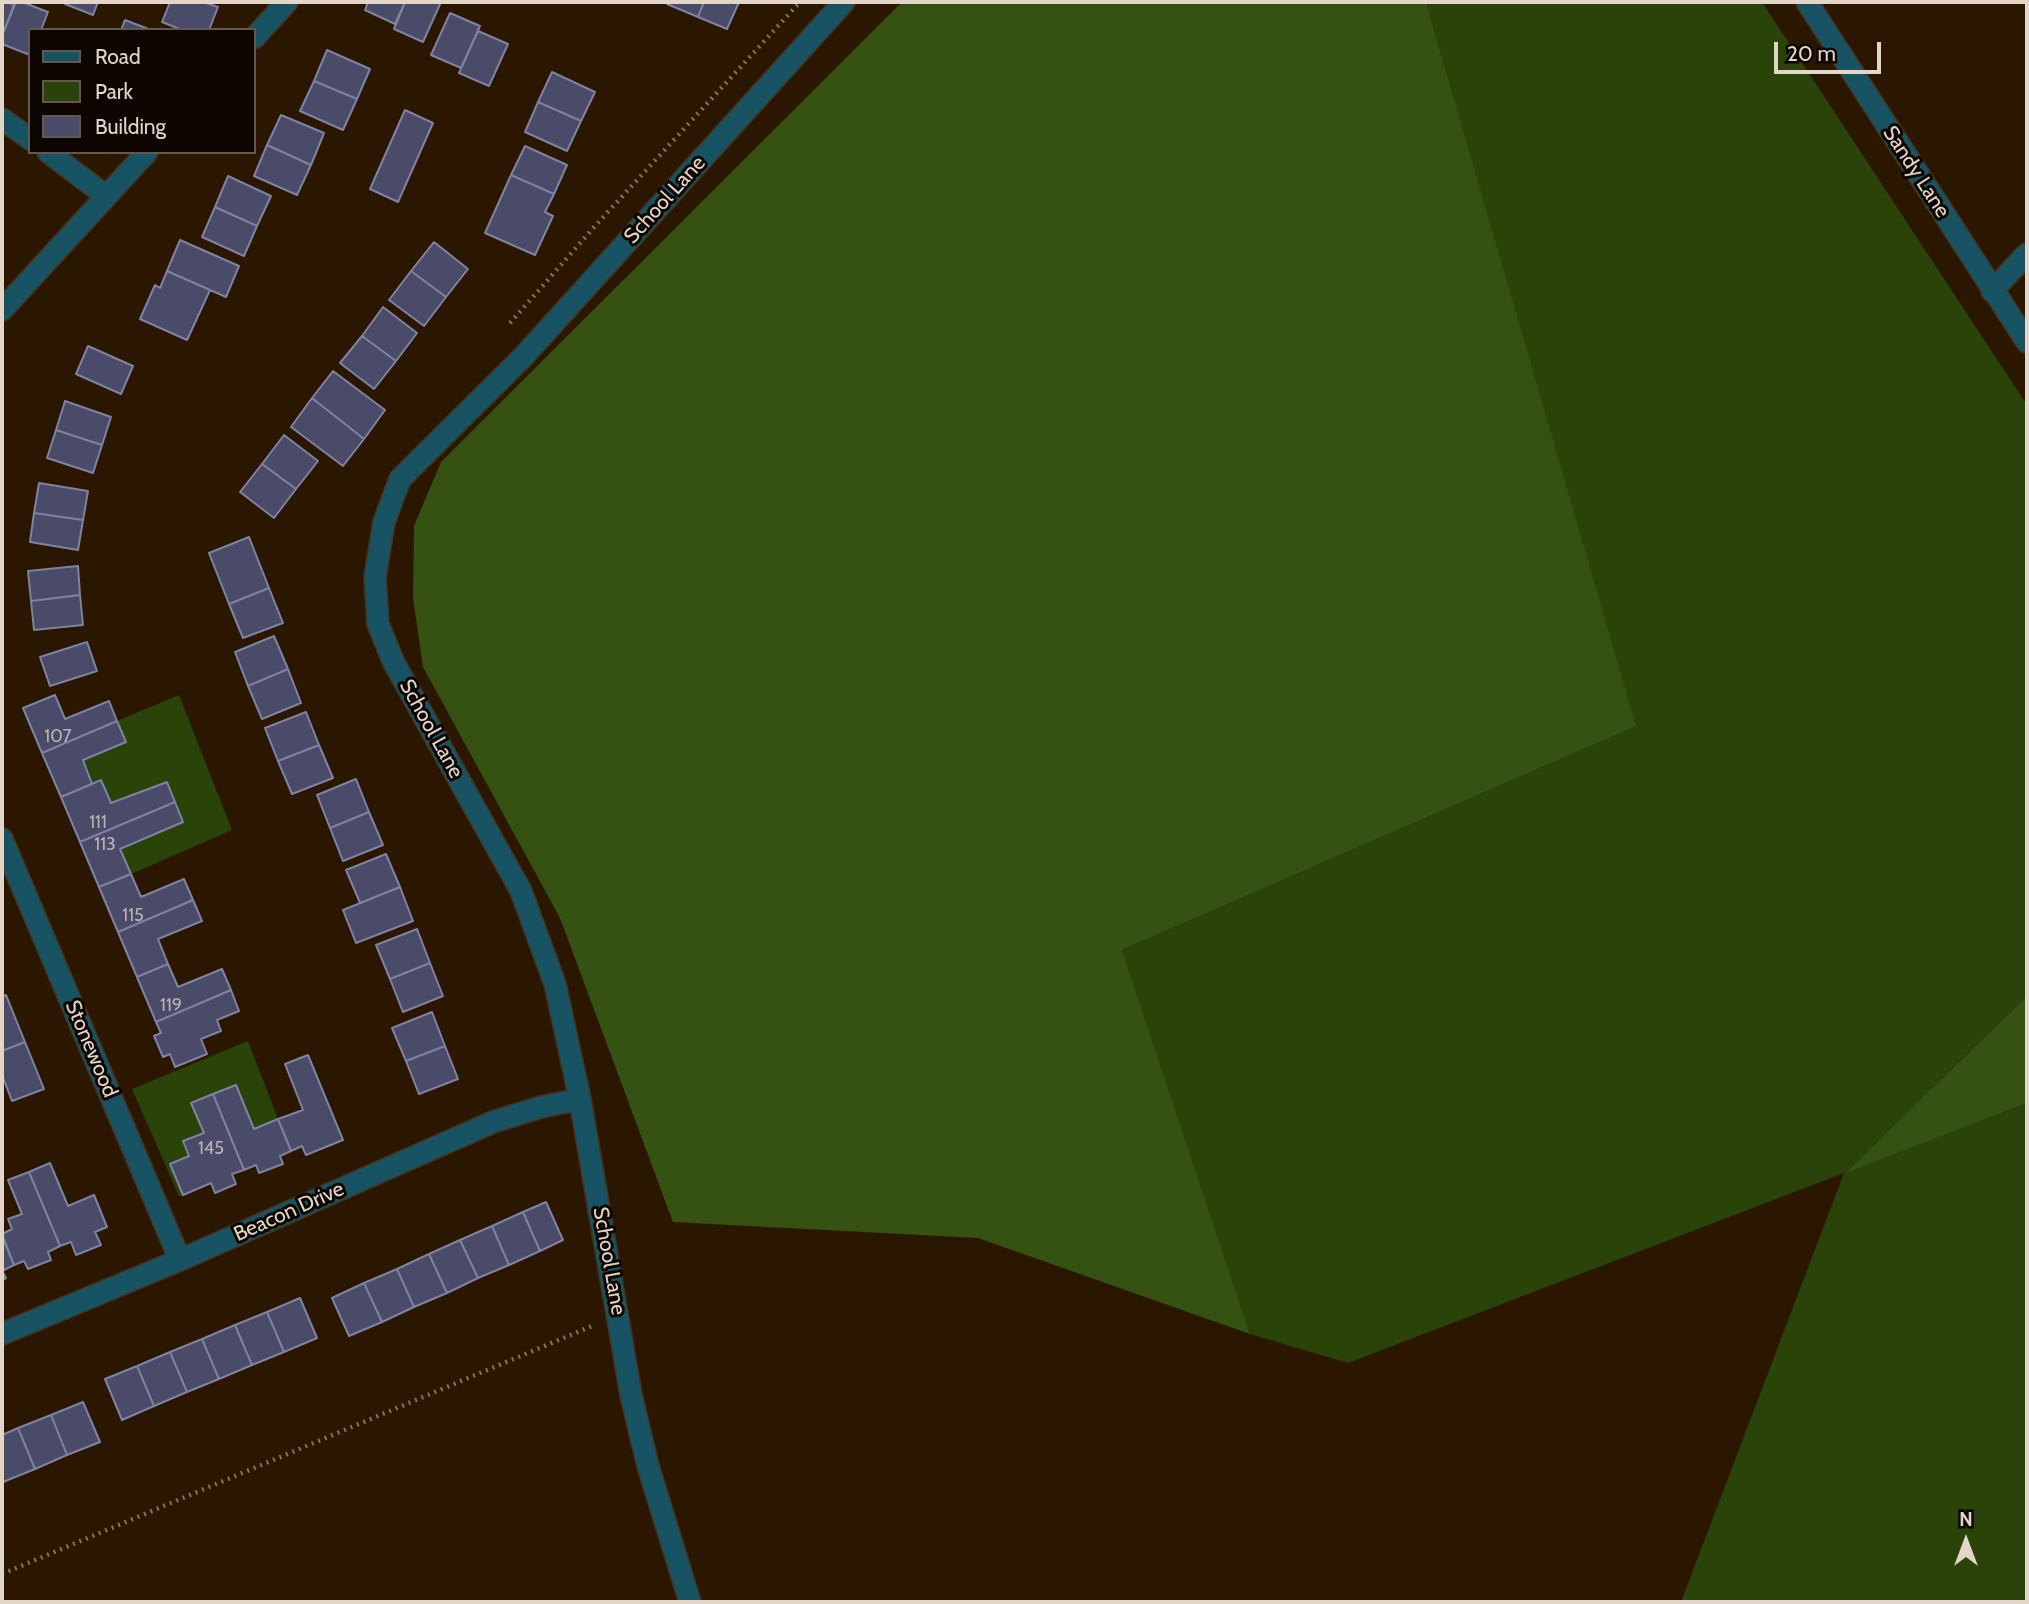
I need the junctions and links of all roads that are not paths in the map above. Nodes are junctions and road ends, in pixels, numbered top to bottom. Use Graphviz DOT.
graph roads {
  1 [pos="287,2"];
  2 [pos="844,2"];
  3 [pos="1807,2"];
  4 [pos="256,36"];
  5 [pos="2,119"];
  6 [pos="28,138"];
  7 [pos="51,154"];
  8 [pos="145,154"];
  9 [pos="106,196"];
  10 [pos="2027,254"];
  11 [pos="1992,291"];
  12 [pos="2,310"];
  13 [pos="2027,342"];
  14 [pos="2,839"];
  15 [pos="580,1099"];
  16 [pos="180,1260"];
  17 [pos="2,1334"];
  18 [pos="690,1602"];
  1 -- 4 [label="street"];
  2 -- 15 [label="street, School Lane"];
  3 -- 11 [label="street, Sandy Lane"];
  5 -- 6 [label="street"];
  7 -- 9 [label="street"];
  8 -- 9 [label="street"];
  9 -- 12 [label="street"];
  10 -- 11 [label="street"];
  11 -- 13 [label="street, Sandy Lane"];
  14 -- 16 [label="street, Stonewood"];
  15 -- 16 [label="street, Beacon Drive"];
  15 -- 18 [label="street, School Lane"];
  16 -- 17 [label="street, Beacon Drive"];
}
